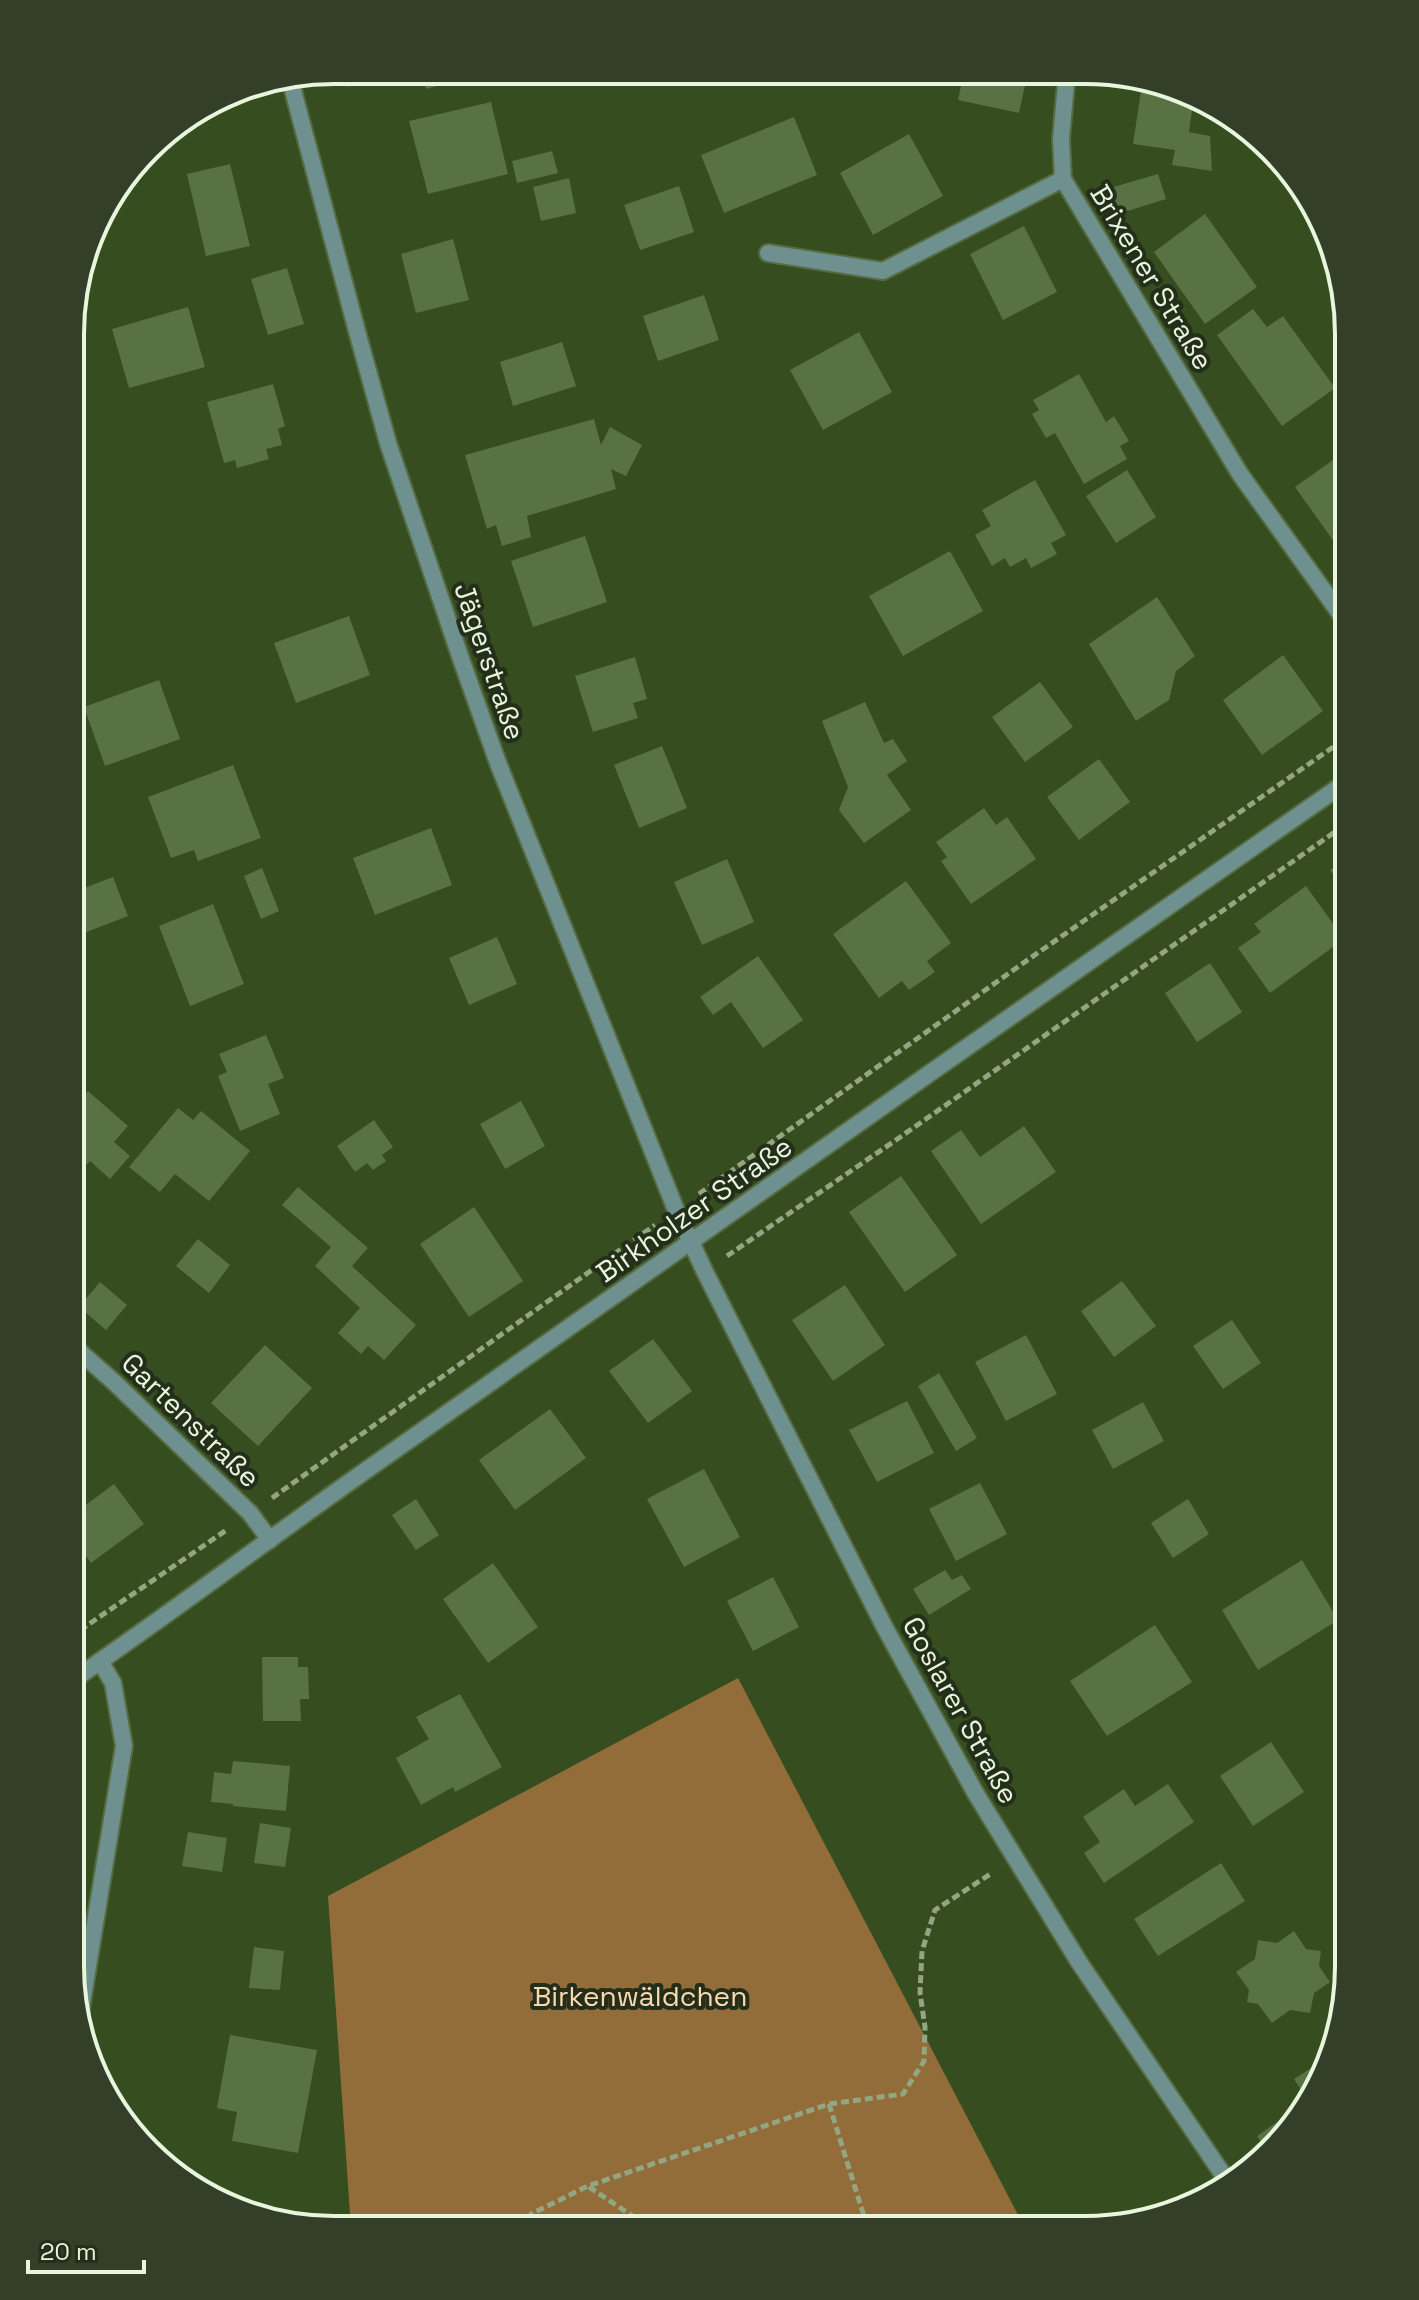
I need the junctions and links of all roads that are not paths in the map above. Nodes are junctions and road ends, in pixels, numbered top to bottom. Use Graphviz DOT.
graph roads {
  1 [pos="1066,84"];
  2 [pos="292,88"];
  3 [pos="1063,179"];
  4 [pos="768,253"];
  5 [pos="1335,606"];
  6 [pos="1335,790"];
  7 [pos="691,1243"];
  8 [pos="84,1355"];
  9 [pos="270,1540"];
  10 [pos="100,1661"];
  11 [pos="84,1672"];
  12 [pos="85,1983"];
  13 [pos="1222,2174"];
  1 -- 3 [label="street"];
  2 -- 7 [label="street, Jägerstraße"];
  3 -- 4 [label="street, Brixener Straße"];
  3 -- 5 [label="street, Brixener Straße"];
  6 -- 7 [label="street, Birkholzer Straße"];
  7 -- 9 [label="street, Birkholzer Straße"];
  7 -- 13 [label="street, Goslarer Straße"];
  8 -- 9 [label="street, Gartenstraße"];
  9 -- 10 [label="street, Birkholzer Straße"];
  10 -- 11 [label="street, Birkholzer Straße"];
  10 -- 12 [label="street"];
}
